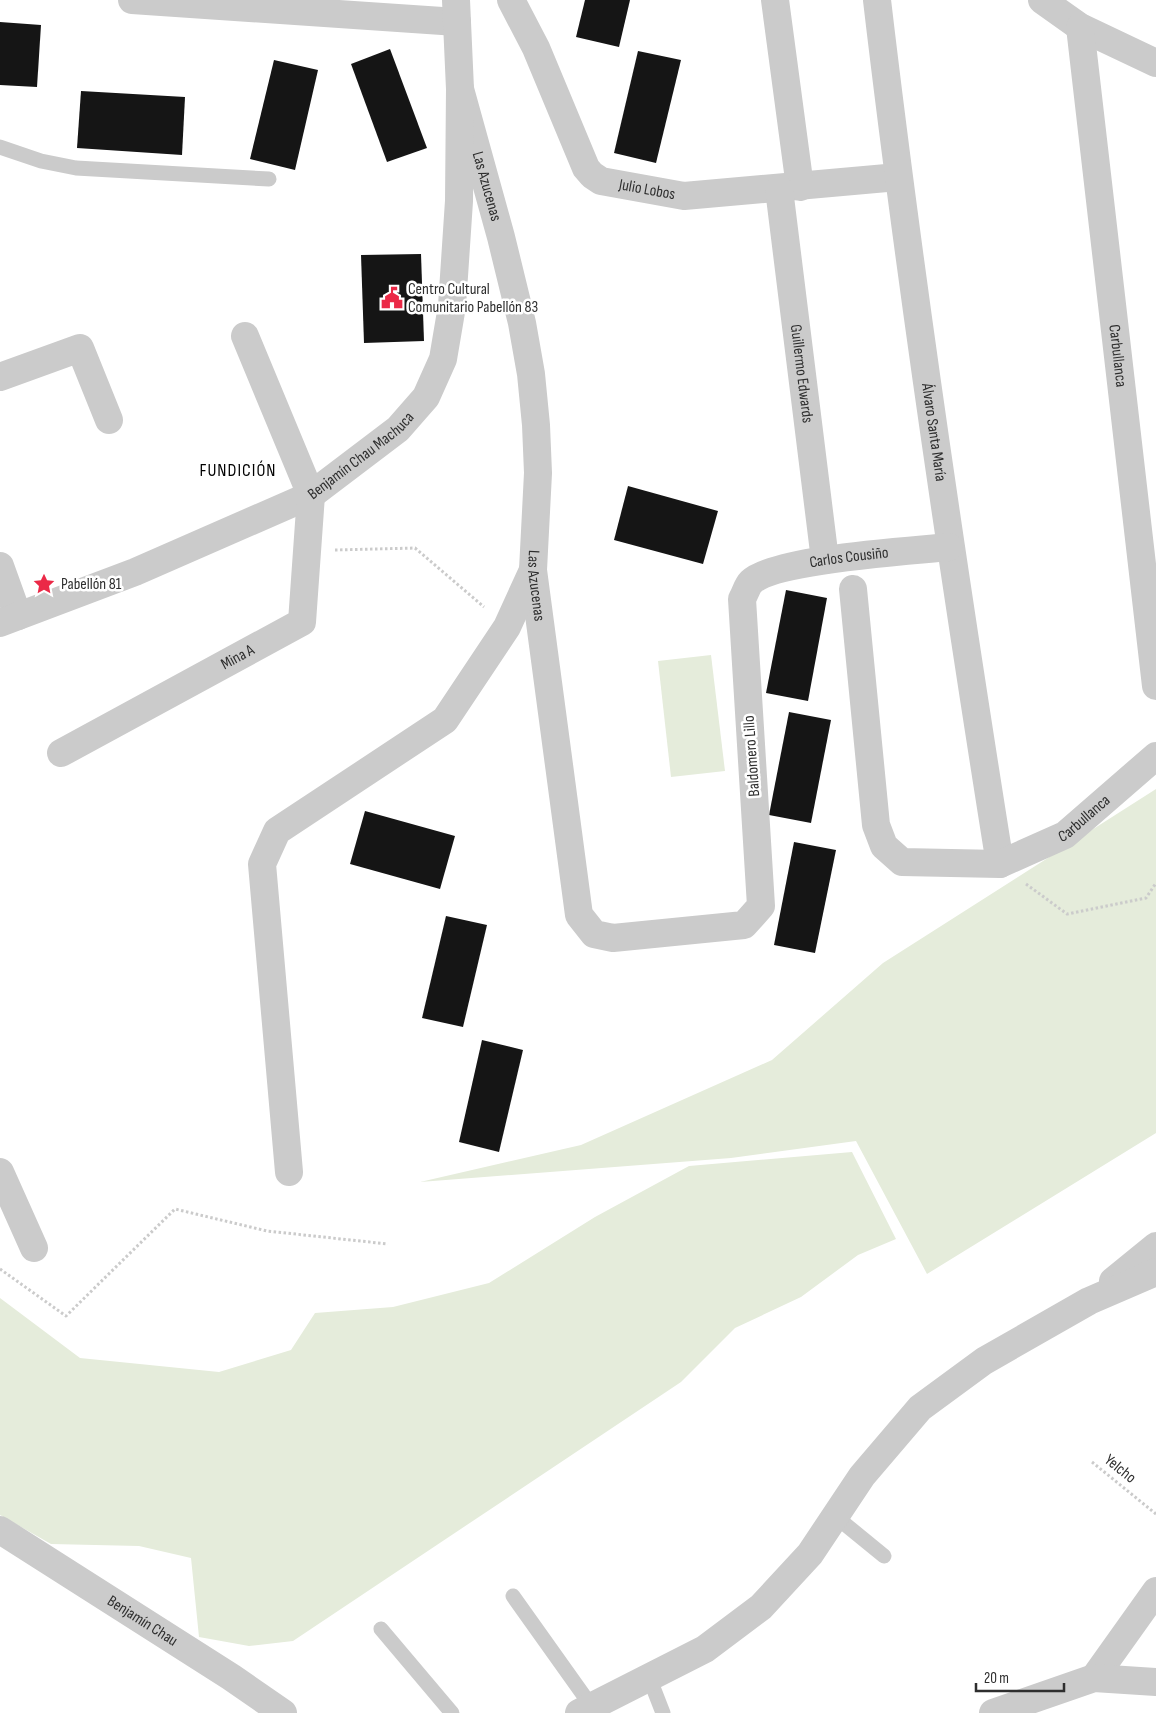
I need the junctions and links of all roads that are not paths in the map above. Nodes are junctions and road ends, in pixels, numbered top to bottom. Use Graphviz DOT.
graph roads {
  1 [pos="132,0"];
  2 [pos="510,0"];
  3 [pos="775,0"];
  4 [pos="877,0"];
  5 [pos="1042,0"];
  6 [pos="457,11"];
  7 [pos="1080,26"];
  8 [pos="1156,63"];
  9 [pos="460,89"];
  10 [pos="0,147"];
  11 [pos="898,177"];
  12 [pos="269,179"];
  13 [pos="790,188"];
  14 [pos="244,336"];
  15 [pos="0,377"];
  16 [pos="108,420"];
  17 [pos="311,495"];
  18 [pos="949,547"];
  19 [pos="825,560"];
  20 [pos="0,566"];
  21 [pos="533,570"];
  22 [pos="751,582"];
  23 [pos="854,589"];
  24 [pos="9,620"];
  25 [pos="1156,686"];
  26 [pos="61,753"];
  27 [pos="1156,756"];
  28 [pos="1000,864"];
  29 [pos="744,925"];
  30 [pos="0,1172"];
  31 [pos="289,1172"];
  32 [pos="1156,1246"];
  33 [pos="34,1248"];
  34 [pos="1156,1272"];
  35 [pos="1089,1301"];
  36 [pos="835,1516"];
  37 [pos="0,1530"];
  38 [pos="884,1556"];
  39 [pos="1156,1591"];
  40 [pos="513,1596"];
  41 [pos="381,1629"];
  42 [pos="649,1677"];
  43 [pos="1094,1678"];
  44 [pos="1156,1682"];
  45 [pos="586,1710"];
  46 [pos="998,1712"];
  47 [pos="283,1713"];
  48 [pos="452,1713"];
  49 [pos="662,1713"];
  1 -- 6 [label="street"];
  2 -- 13 [label="street, Julio Lobos"];
  3 -- 13 [label="street, Guillermo Edwards"];
  4 -- 11 [label="street, Álvaro Santa María"];
  5 -- 7 [label="street"];
  6 -- 9 [label="street"];
  7 -- 8 [label="street"];
  7 -- 25 [label="street, Carbullanca"];
  9 -- 17 [label="street, Benjamín Chau Machuca"];
  9 -- 21 [label="street, Las Azucenas"];
  10 -- 12 [label="lane"];
  11 -- 13 [label="street, Julio Lobos"];
  11 -- 18 [label="street, Álvaro Santa María"];
  13 -- 19 [label="street, Guillermo Edwards"];
  14 -- 17 [label="street"];
  15 -- 16 [label="street"];
  17 -- 24 [label="street, Benjamín Chau Machuca"];
  17 -- 26 [label="street, Mina A"];
  18 -- 19 [label="street, Carlos Cousiño"];
  18 -- 28 [label="street, Álvaro Santa María"];
  19 -- 22 [label="street, Carlos Cousiño"];
  20 -- 24 [label="street"];
  21 -- 29 [label="street, Las Azucenas"];
  21 -- 31 [label="street"];
  22 -- 29 [label="street, Baldomero Lillo"];
  23 -- 28 [label="street"];
  27 -- 28 [label="street, Carbullanca"];
  30 -- 33 [label="street"];
  32 -- 35 [label="street"];
  34 -- 35 [label="street"];
  35 -- 36 [label="street"];
  36 -- 38 [label="lane"];
  36 -- 42 [label="street"];
  37 -- 47 [label="street, Benjamín Chau"];
  39 -- 43 [label="street"];
  40 -- 45 [label="lane"];
  41 -- 48 [label="lane"];
  42 -- 45 [label="street"];
  42 -- 49 [label="lane"];
  43 -- 44 [label="street"];
  43 -- 46 [label="street"];
}
